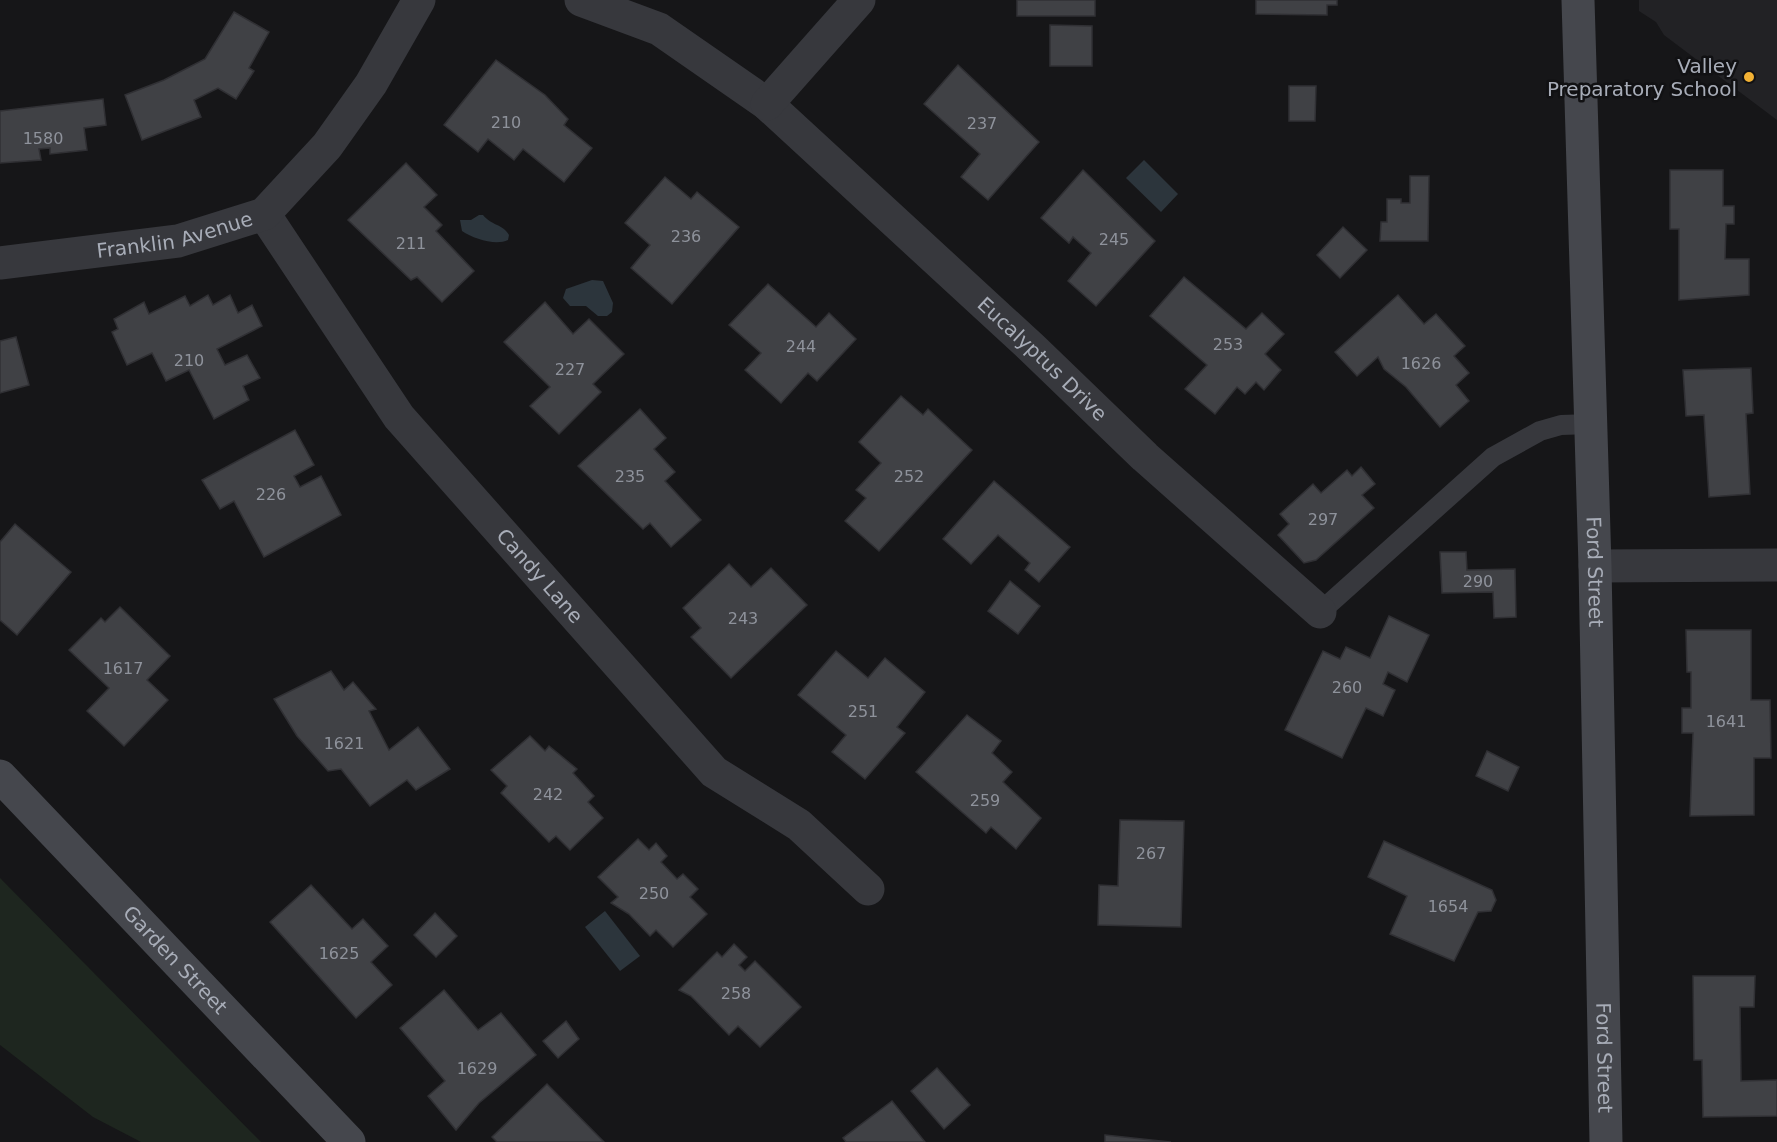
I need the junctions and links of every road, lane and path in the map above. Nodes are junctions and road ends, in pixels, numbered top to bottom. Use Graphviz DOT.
graph roads {
  1 [pos="419,0"];
  2 [pos="581,0"];
  3 [pos="859,0"];
  4 [pos="1578,0"];
  5 [pos="767,104"];
  6 [pos="264,214"];
  7 [pos="0,263"];
  8 [pos="1591,424"];
  9 [pos="1777,565"];
  10 [pos="1595,566"];
  11 [pos="1320,612"];
  12 [pos="0,777"];
  13 [pos="868,889"];
  14 [pos="349,1142"];
  15 [pos="1606,1142"];
  1 -- 6 [label="street, Franklin Avenue"];
  2 -- 5 [label="street, Eucalyptus Drive"];
  3 -- 5 [label="street"];
  4 -- 8 [label="street, Ford Street"];
  5 -- 11 [label="street, Eucalyptus Drive"];
  6 -- 7 [label="street, Franklin Avenue"];
  6 -- 13 [label="street, Candy Lane"];
  8 -- 10 [label="street, Ford Street"];
  8 -- 11 [label="lane"];
  9 -- 10 [label="street"];
  10 -- 15 [label="street, Ford Street"];
  12 -- 14 [label="street, Garden Street"];
}
